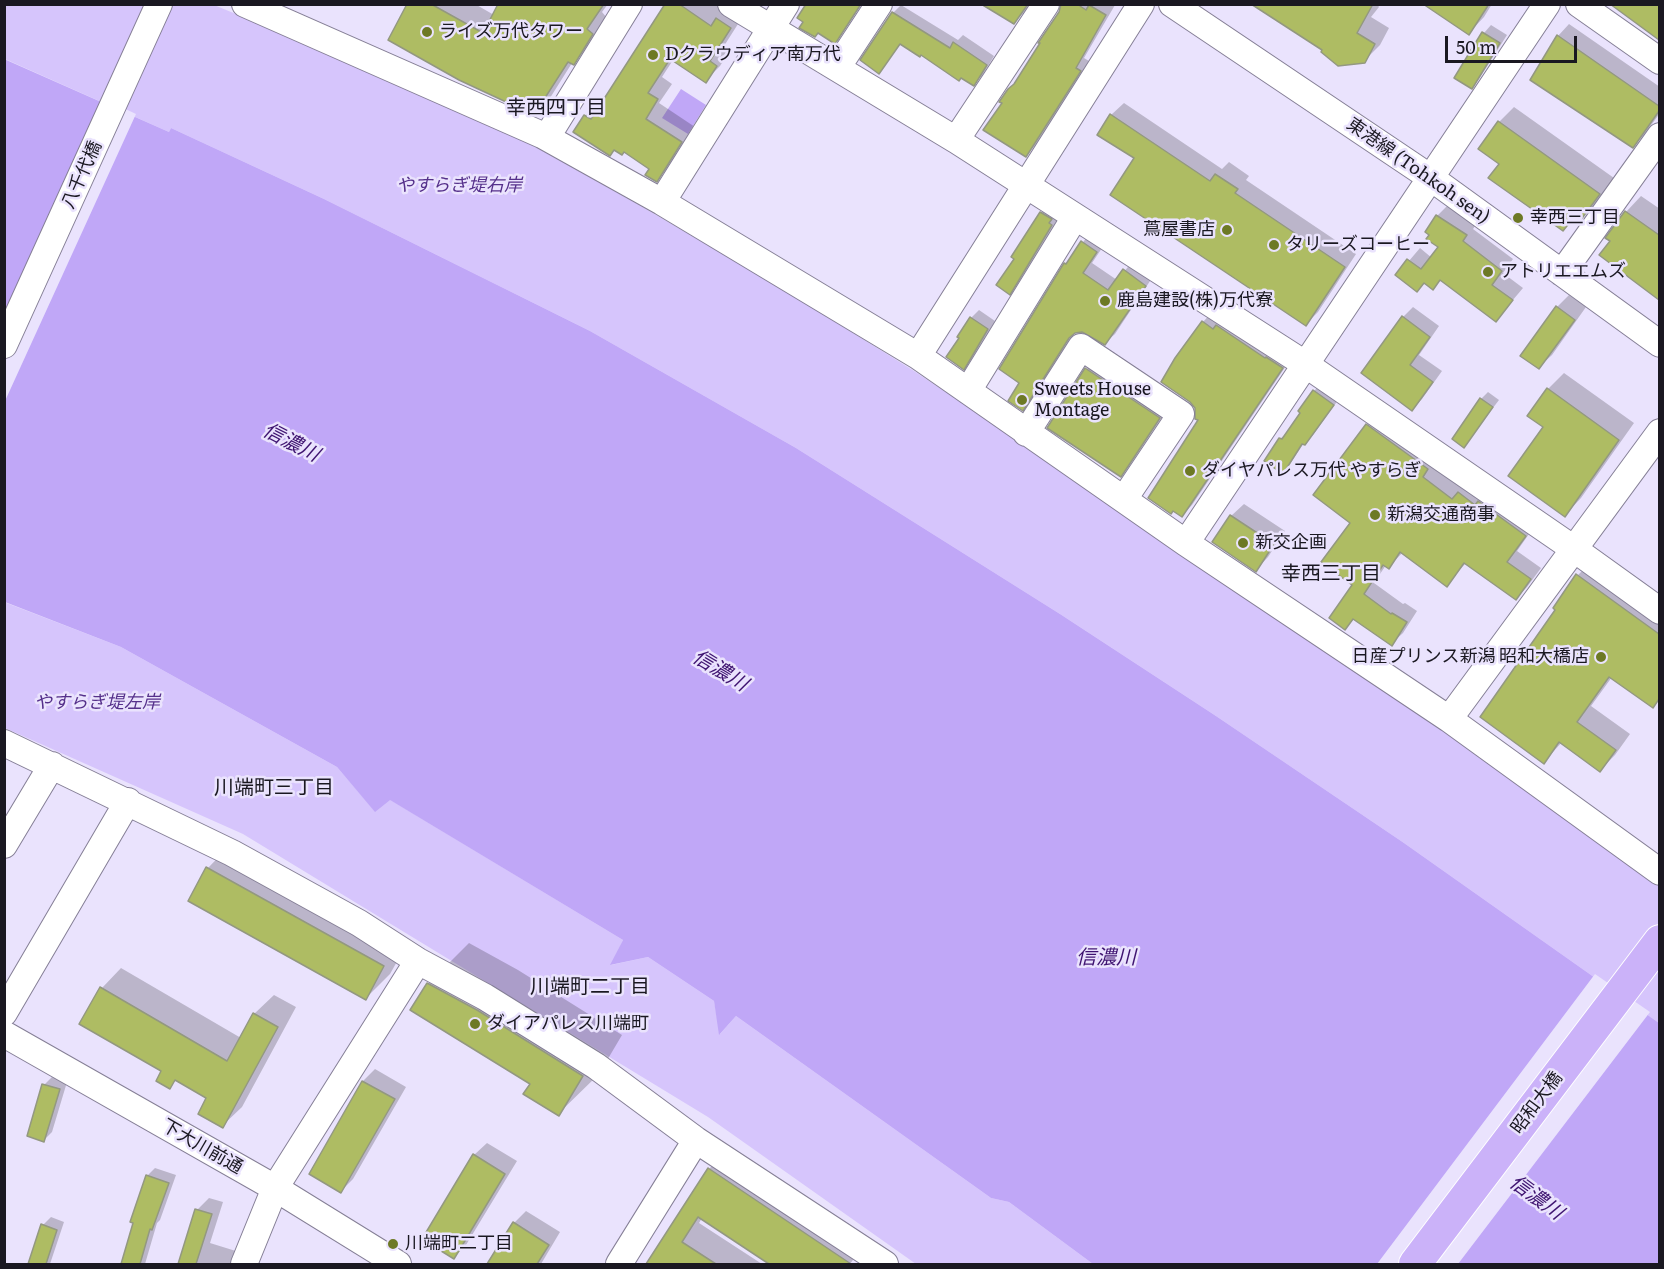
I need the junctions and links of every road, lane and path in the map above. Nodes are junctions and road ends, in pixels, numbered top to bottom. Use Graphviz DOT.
graph roads {
  1 [pos="159,4"];
  2 [pos="245,4"];
  3 [pos="629,4"];
  4 [pos="731,4"];
  5 [pos="786,4"];
  6 [pos="879,4"];
  7 [pos="1046,4"];
  8 [pos="1141,4"];
  9 [pos="1172,4"];
  10 [pos="1547,4"];
  11 [pos="1579,4"];
  12 [pos="771,27"];
  13 [pos="1659,61"];
  14 [pos="837,68"];
  15 [pos="1659,136"];
  16 [pos="547,137"];
  17 [pos="956,140"];
  18 [pos="1431,178"];
  19 [pos="1026,184"];
  20 [pos="662,202"];
  21 [pos="1075,218"];
  22 [pos="1562,273"];
  23 [pos="1659,344"];
  24 [pos="4,345"];
  25 [pos="918,356"];
  26 [pos="1305,364"];
  27 [pos="968,391"];
  28 [pos="1659,432"];
  29 [pos="1026,433"];
  30 [pos="1124,499"];
  31 [pos="1186,543"];
  32 [pos="1574,549"];
  33 [pos="1659,611"];
  34 [pos="1449,719"];
  35 [pos="4,742"];
  36 [pos="52,765"];
  37 [pos="128,801"];
  38 [pos="4,845"];
  39 [pos="1655,861"];
  40 [pos="1659,941"];
  41 [pos="418,961"];
  42 [pos="4,1013"];
  43 [pos="6,1042"];
  44 [pos="696,1140"];
  45 [pos="275,1188"];
  46 [pos="244,1264"];
  47 [pos="398,1264"];
  48 [pos="619,1264"];
  49 [pos="885,1264"];
  50 [pos="1415,1264"];
  1 -- 24 [label="street, 八千代橋"];
  2 -- 16 [label="street"];
  3 -- 16 [label="street"];
  4 -- 12 [label="street"];
  5 -- 12 [label="street"];
  6 -- 14 [label="street"];
  7 -- 17 [label="street"];
  8 -- 19 [label="street"];
  9 -- 18 [label="street, 東港線 (Tohkoh sen)"];
  10 -- 18 [label="street"];
  11 -- 13 [label="street"];
  12 -- 14 [label="street"];
  12 -- 20 [label="street"];
  14 -- 17 [label="street"];
  15 -- 22 [label="street"];
  16 -- 20 [label="street"];
  17 -- 19 [label="street"];
  18 -- 22 [label="street, 東港線 (Tohkoh sen)"];
  18 -- 26 [label="street"];
  19 -- 21 [label="street"];
  19 -- 25 [label="street"];
  20 -- 25 [label="street"];
  21 -- 26 [label="street"];
  21 -- 27 [label="street"];
  22 -- 23 [label="street, 東港線 (Tohkoh sen)"];
  25 -- 27 [label="street"];
  26 -- 31 [label="street"];
  26 -- 32 [label="street"];
  27 -- 29 [label="street"];
  28 -- 32 [label="street"];
  29 -- 30 [label="street"];
  29 -- 30 [label="street"];
  30 -- 31 [label="street"];
  31 -- 34 [label="street"];
  32 -- 33 [label="street"];
  32 -- 34 [label="street"];
  34 -- 39 [label="street"];
  35 -- 36 [label="street"];
  36 -- 37 [label="street"];
  36 -- 38 [label="street"];
  37 -- 41 [label="street"];
  37 -- 42 [label="street"];
  40 -- 50 [label="main road, 昭和大橋"];
  41 -- 44 [label="street"];
  41 -- 45 [label="street"];
  43 -- 45 [label="street, 下大川前通"];
  44 -- 48 [label="street"];
  44 -- 49 [label="street"];
  45 -- 46 [label="street"];
  45 -- 47 [label="street, 下大川前通"];
}
